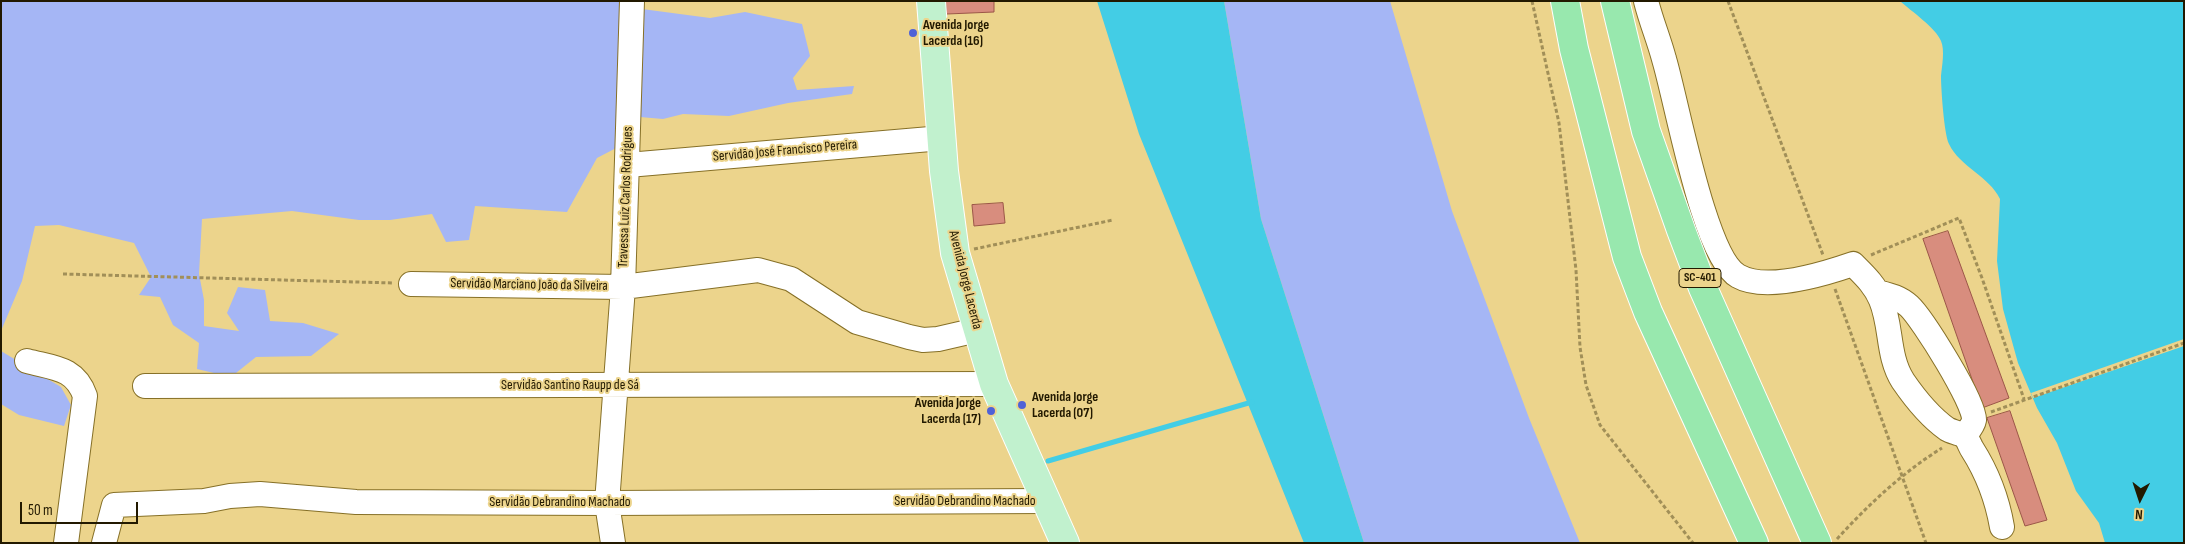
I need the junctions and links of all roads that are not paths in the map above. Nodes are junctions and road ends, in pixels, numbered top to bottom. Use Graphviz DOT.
graph roads {
  1 [pos="632,1"];
  2 [pos="931,1"];
  3 [pos="1565,1"];
  4 [pos="1615,1"];
  5 [pos="1646,1"];
  6 [pos="942,138"];
  7 [pos="628,165"];
  8 [pos="411,284"];
  9 [pos="623,287"];
  10 [pos="1877,292"];
  11 [pos="977,330"];
  12 [pos="27,361"];
  13 [pos="994,384"];
  14 [pos="617,385"];
  15 [pos="145,386"];
  16 [pos="1969,427"];
  17 [pos="1046,500"];
  18 [pos="608,503"];
  19 [pos="2002,527"];
  20 [pos="66,543"];
  21 [pos="104,543"];
  22 [pos="613,543"];
  23 [pos="1065,543"];
  24 [pos="1754,543"];
  25 [pos="1817,543"];
  1 -- 7 [label="lane, Travessa Luiz Carlos Rodrigues"];
  2 -- 6 [label="main road, Avenida Jorge Lacerda"];
  3 -- 24 [label="highway"];
  4 -- 25 [label="highway, SC-401"];
  5 -- 10 [label="lane"];
  6 -- 7 [label="lane, Servidão José Francisco Pereira"];
  6 -- 11 [label="main road, Avenida Jorge Lacerda"];
  7 -- 9 [label="lane, Travessa Luiz Carlos Rodrigues"];
  8 -- 9 [label="lane, Servidão Marciano João da Silveira"];
  9 -- 11 [label="lane, Servidão Marciano João da Silveira"];
  9 -- 14 [label="lane, Travessa Luiz Carlos Rodrigues"];
  10 -- 16 [label="lane"];
  10 -- 16 [label="lane"];
  11 -- 13 [label="main road, Avenida Jorge Lacerda"];
  12 -- 20 [label="lane"];
  13 -- 14 [label="lane, Servidão Santino Raupp de Sá"];
  13 -- 17 [label="main road, Avenida Jorge Lacerda"];
  14 -- 15 [label="lane, Servidão Santino Raupp de Sá"];
  14 -- 18 [label="lane, Travessa Luiz Carlos Rodrigues"];
  16 -- 19 [label="lane"];
  17 -- 18 [label="lane, Servidão Debrandino Machado"];
  17 -- 23 [label="main road, Avenida Jorge Lacerda"];
  18 -- 21 [label="lane, Servidão Debrandino Machado"];
  18 -- 22 [label="lane, Travessa Luiz Carlos Rodrigues"];
}
